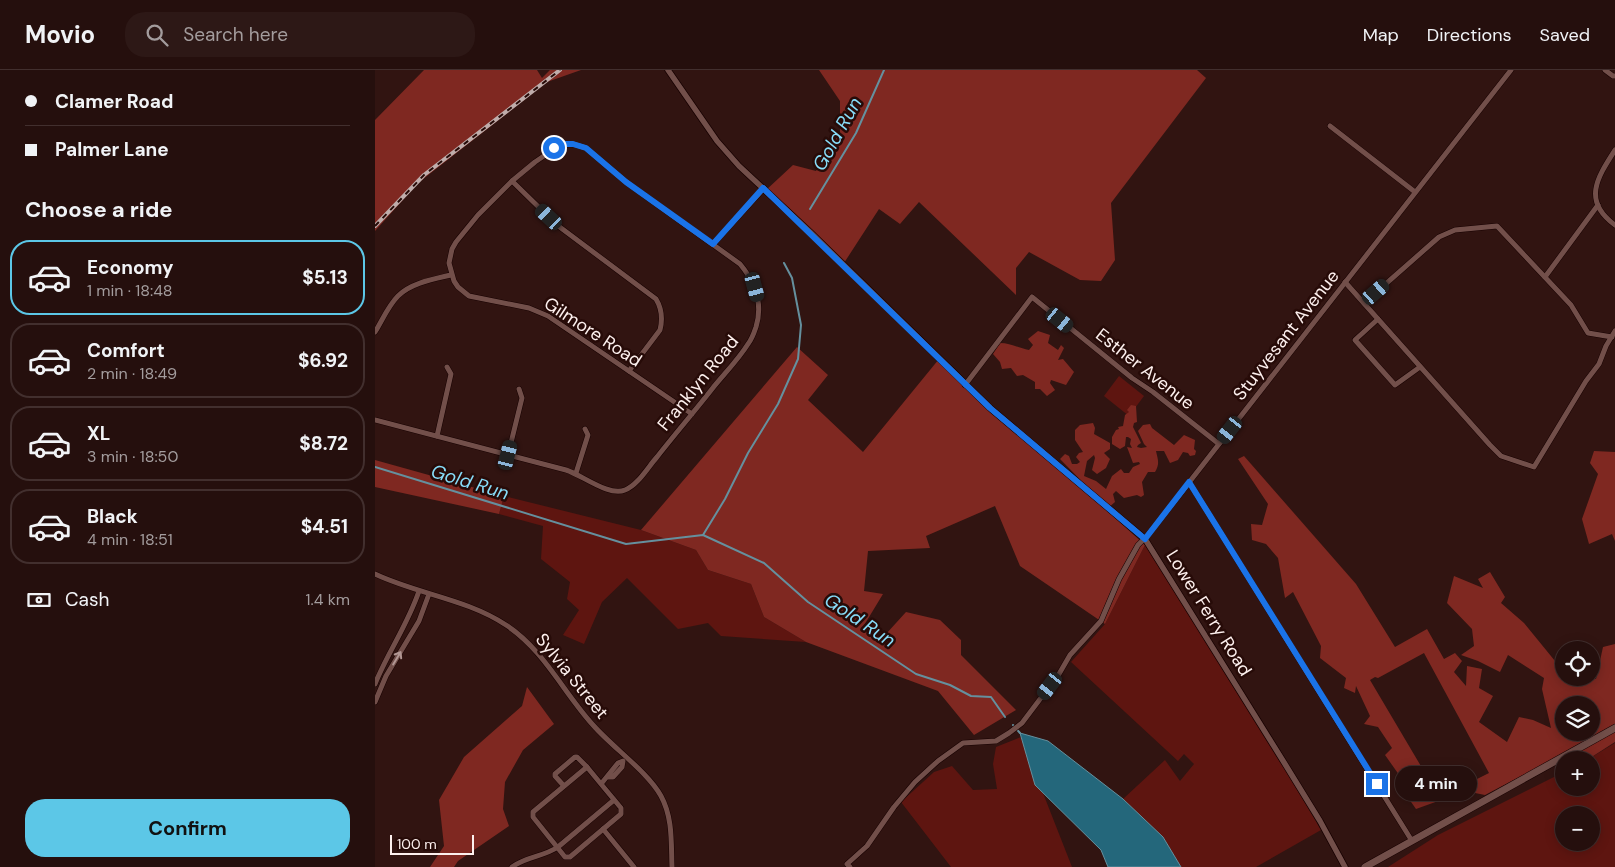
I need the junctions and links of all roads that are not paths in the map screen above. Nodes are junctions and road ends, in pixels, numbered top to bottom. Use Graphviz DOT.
graph roads {
  1 [pos="669,70"];
  2 [pos="1511,70"];
  3 [pos="1605,70"];
  4 [pos="1615,76"];
  5 [pos="1330,126"];
  6 [pos="1615,150"];
  7 [pos="512,181"];
  8 [pos="763,188"];
  9 [pos="1415,192"];
  10 [pos="1598,206"];
  11 [pos="1615,225"];
  12 [pos="713,244"];
  13 [pos="451,275"];
  14 [pos="1545,277"];
  15 [pos="1345,282"];
  16 [pos="1364,303"];
  17 [pos="1378,319"];
  18 [pos="375,332"];
  19 [pos="1613,334"];
  20 [pos="447,367"];
  21 [pos="1420,367"];
  22 [pos="629,371"];
  23 [pos="965,385"];
  24 [pos="519,389"];
  25 [pos="692,414"];
  26 [pos="375,420"];
  27 [pos="585,429"];
  28 [pos="437,436"];
  29 [pos="1219,444"];
  30 [pos="508,455"];
  31 [pos="576,473"];
  32 [pos="1189,482"];
  33 [pos="1145,539"];
  34 [pos="375,574"];
  35 [pos="419,591"];
  36 [pos="429,594"];
  37 [pos="375,684"];
  38 [pos="375,702"];
  39 [pos="1615,728"];
  40 [pos="624,760"];
  41 [pos="587,767"];
  42 [pos="601,784"];
  43 [pos="564,786"];
  44 [pos="614,800"];
  45 [pos="603,829"];
  46 [pos="1412,841"];
  47 [pos="558,848"];
  48 [pos="512,867"];
  49 [pos="635,867"];
  50 [pos="672,867"];
  51 [pos="850,867"];
  52 [pos="1345,867"];
  53 [pos="1365,867"];
  1 -- 8 [label="street, Lower Ferry Road"];
  2 -- 9 [label="street, Stuyvesant Avenue"];
  3 -- 4 [label="street"];
  5 -- 9 [label="street"];
  6 -- 10 [label="street"];
  7 -- 12 [label="street, Franklyn Road"];
  7 -- 13 [label="street, Franklyn Road"];
  7 -- 22 [label="street"];
  8 -- 12 [label="street"];
  8 -- 23 [label="street, Lower Ferry Road"];
  9 -- 15 [label="street, Stuyvesant Avenue"];
  10 -- 11 [label="street"];
  10 -- 14 [label="street"];
  12 -- 25 [label="street, Franklyn Road"];
  13 -- 18 [label="street"];
  13 -- 22 [label="street, Gilmore Road"];
  14 -- 16 [label="street"];
  14 -- 19 [label="street"];
  15 -- 16 [label="street"];
  15 -- 29 [label="street, Stuyvesant Avenue"];
  16 -- 17 [label="street"];
  17 -- 21 [label="street"];
  17 -- 21 [label="street"];
  19 -- 21 [label="street"];
  20 -- 28 [label="street"];
  22 -- 25 [label="street, Gilmore Road"];
  23 -- 29 [label="street, Esther Avenue"];
  23 -- 33 [label="street, Lower Ferry Road"];
  24 -- 30 [label="street"];
  25 -- 31 [label="street, Franklyn Road"];
  26 -- 28 [label="street"];
  27 -- 31 [label="street"];
  28 -- 30 [label="street"];
  29 -- 32 [label="street, Stuyvesant Avenue"];
  30 -- 31 [label="street"];
  32 -- 33 [label="street, Stuyvesant Avenue"];
  32 -- 46 [label="street"];
  33 -- 51 [label="street, Stuyvesant Avenue"];
  33 -- 52 [label="street, Lower Ferry Road"];
  34 -- 35 [label="street, Sylvia Street"];
  35 -- 36 [label="street, Sylvia Street"];
  35 -- 37 [label="street"];
  38 -- 36 [label="street, one-way"];
  36 -- 40 [label="street, Sylvia Street"];
  39 -- 46 [label="main road"];
  40 -- 42 [label="street"];
  40 -- 50 [label="street, Sylvia Street"];
  41 -- 42 [label="street"];
  41 -- 43 [label="street"];
  41 -- 43 [label="street"];
  42 -- 44 [label="street"];
  43 -- 47 [label="street"];
  44 -- 45 [label="street"];
  44 -- 47 [label="street"];
  45 -- 47 [label="street"];
  45 -- 49 [label="street"];
  46 -- 53 [label="main road"];
  47 -- 48 [label="street"];
}
